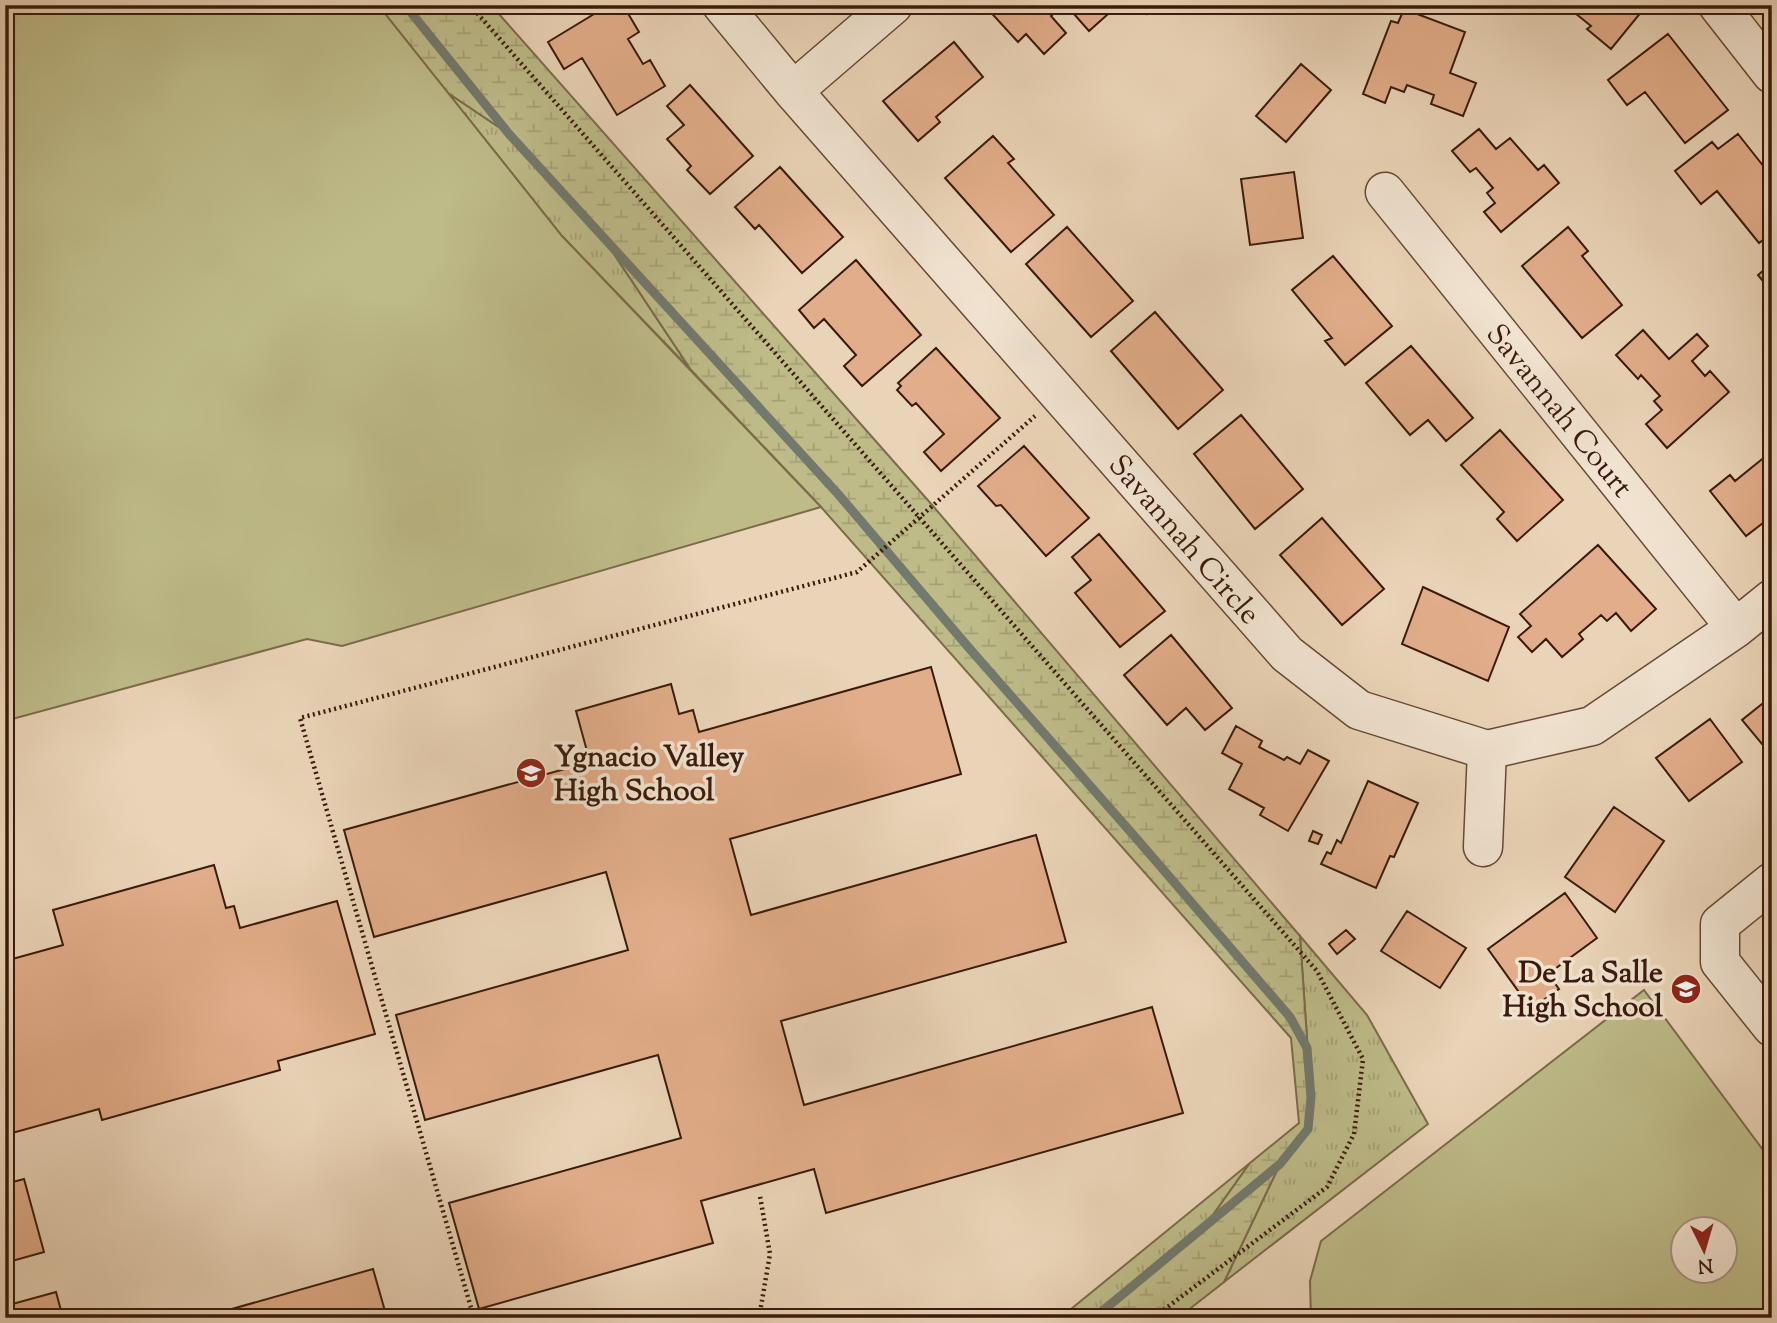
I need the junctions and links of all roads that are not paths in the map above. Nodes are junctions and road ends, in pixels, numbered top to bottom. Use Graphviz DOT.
graph roads {
  1 [pos="722,5"];
  2 [pos="893,5"];
  3 [pos="1718,5"];
  4 [pos="1772,74"];
  5 [pos="793,91"];
  6 [pos="1385,192"];
  7 [pos="1772,599"];
  8 [pos="1736,628"];
  9 [pos="1488,750"];
  10 [pos="1483,847"];
  11 [pos="1772,882"];
  12 [pos="1772,1027"];
  1 -- 5 [label="street, Savannah Circle"];
  2 -- 5 [label="street"];
  3 -- 4 [label="street"];
  5 -- 9 [label="street, Savannah Circle"];
  6 -- 8 [label="street, Savannah Court"];
  7 -- 8 [label="street"];
  8 -- 9 [label="street"];
  9 -- 10 [label="street"];
  11 -- 12 [label="street"];
}
